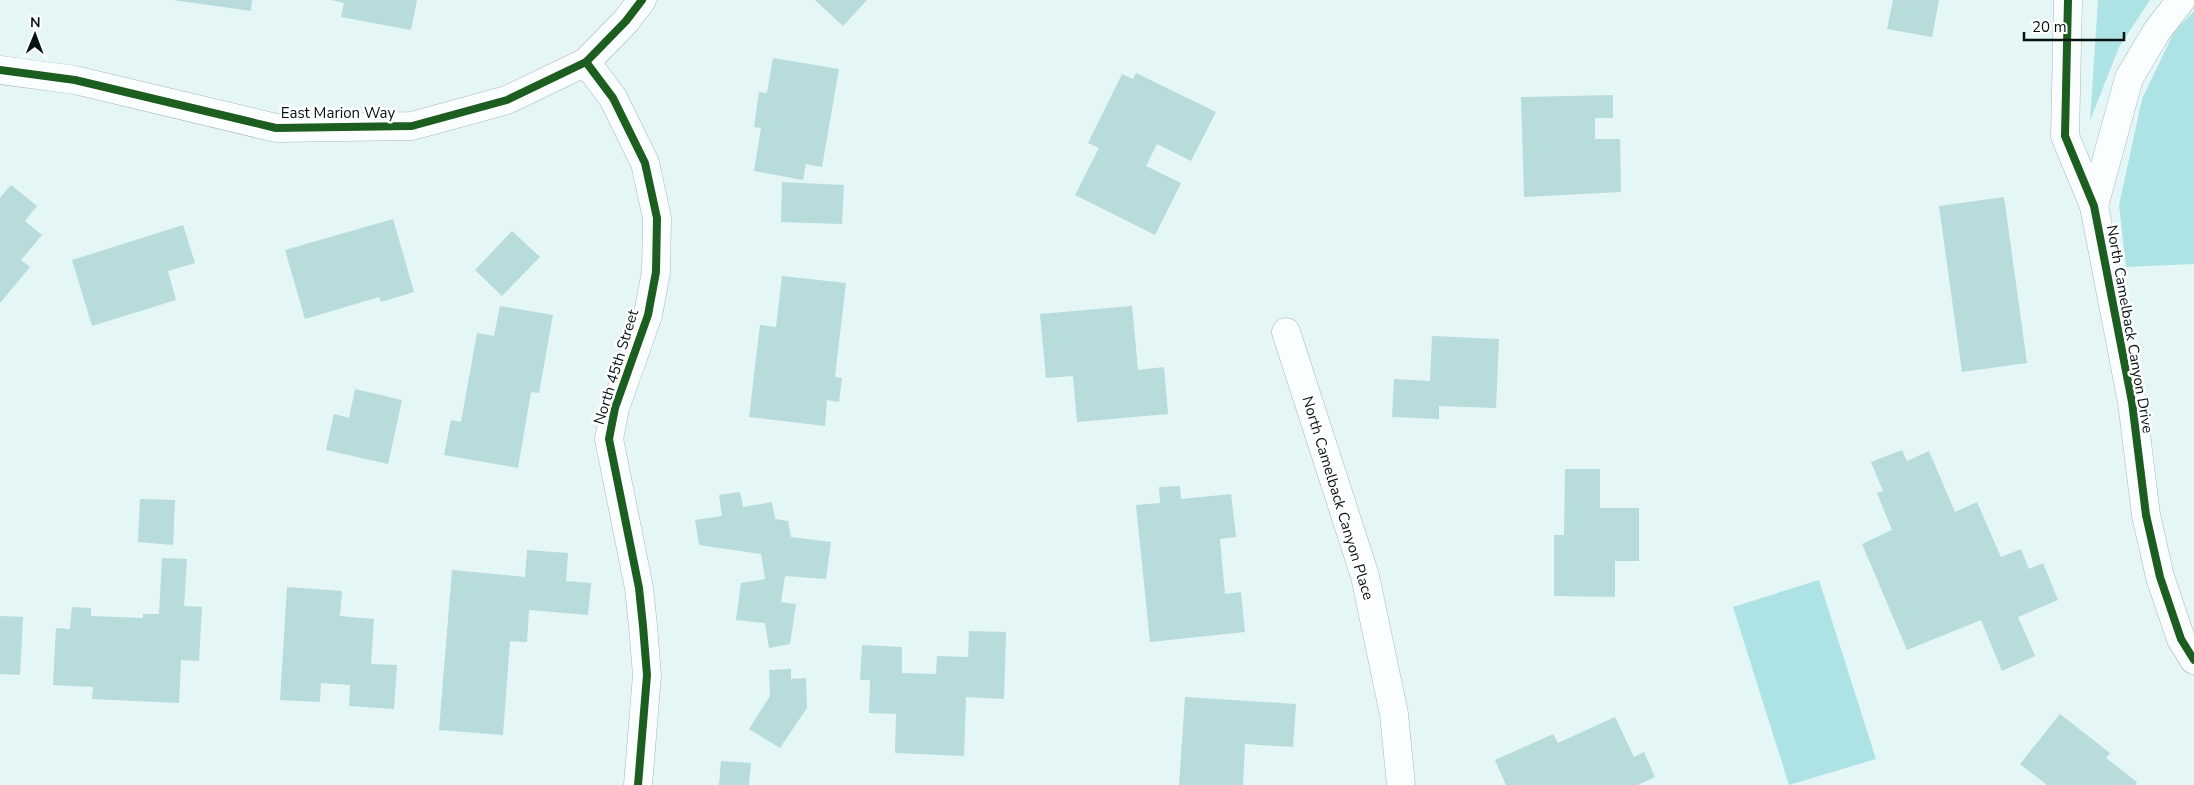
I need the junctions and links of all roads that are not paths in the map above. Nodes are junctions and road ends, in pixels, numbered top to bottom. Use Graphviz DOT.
graph roads {
  1 [pos="642,0"];
  2 [pos="2068,0"];
  3 [pos="2181,0"];
  4 [pos="586,62"];
  5 [pos="0,70"];
  6 [pos="2094,206"];
  7 [pos="1286,332"];
  8 [pos="2194,660"];
  9 [pos="638,785"];
  10 [pos="1401,785"];
  1 -- 4 [label="street, East Marion Way"];
  2 -- 6 [label="street, North Camelback Canyon Drive"];
  3 -- 6 [label="street"];
  4 -- 5 [label="street, East Marion Way"];
  4 -- 9 [label="street, North 45th Street"];
  6 -- 8 [label="street, North Camelback Canyon Drive"];
  7 -- 10 [label="street, North Camelback Canyon Place"];
}
